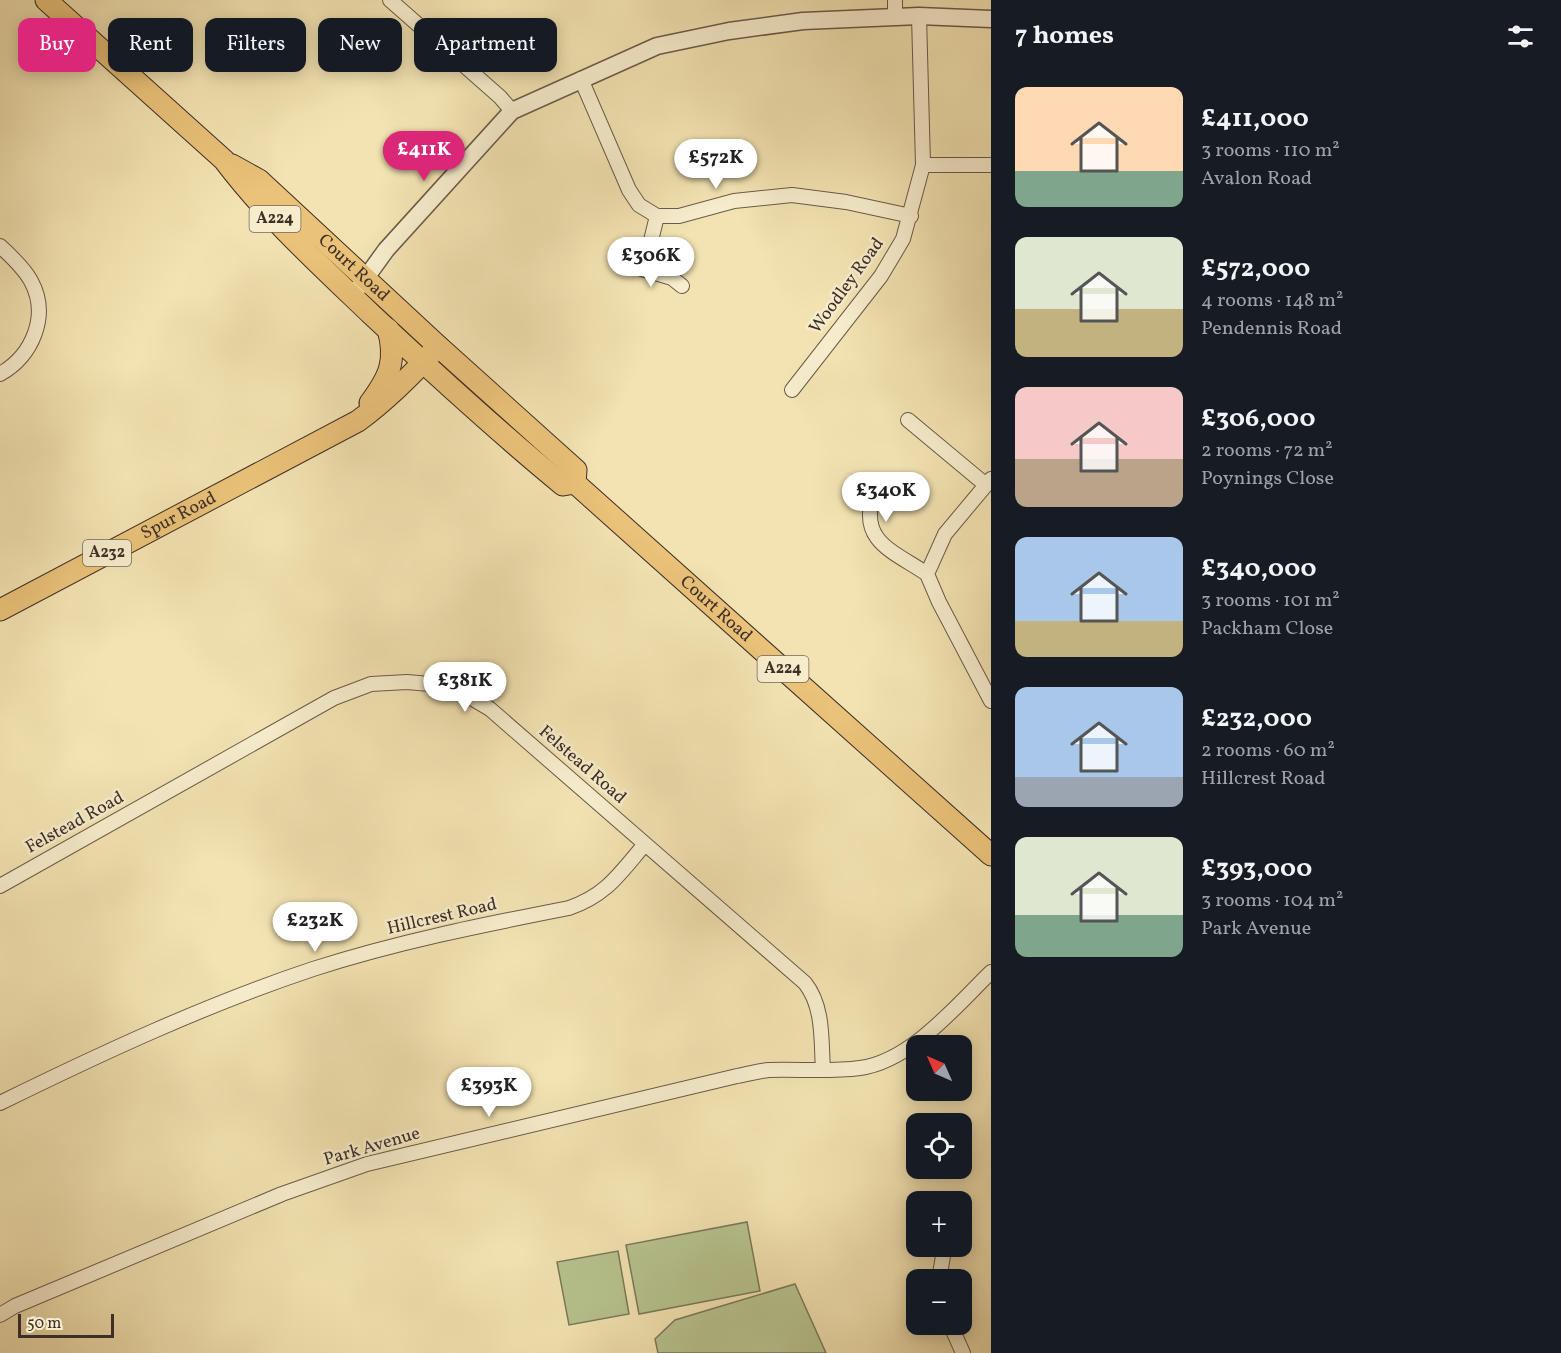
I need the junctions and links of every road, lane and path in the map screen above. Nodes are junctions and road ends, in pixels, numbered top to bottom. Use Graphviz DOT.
graph roads {
  1 [pos="46,0"];
  2 [pos="390,0"];
  3 [pos="895,8"];
  4 [pos="919,16"];
  5 [pos="991,19"];
  6 [pos="581,79"];
  7 [pos="512,111"];
  8 [pos="224,160"];
  9 [pos="923,165"];
  10 [pos="991,165"];
  11 [pos="657,216"];
  12 [pos="910,216"];
  13 [pos="0,246"];
  14 [pos="365,277"];
  15 [pos="682,286"];
  16 [pos="360,303"];
  17 [pos="388,329"];
  18 [pos="438,346"];
  19 [pos="423,363"];
  20 [pos="0,374"];
  21 [pos="792,390"];
  22 [pos="908,420"];
  23 [pos="358,421"];
  24 [pos="855,482"];
  25 [pos="989,482"];
  26 [pos="575,483"];
  27 [pos="927,574"];
  28 [pos="0,610"];
  29 [pos="991,701"];
  30 [pos="645,844"];
  31 [pos="991,855"];
  32 [pos="0,886"];
  33 [pos="991,972"];
  34 [pos="823,1070"];
  35 [pos="0,1103"];
  36 [pos="0,1315"];
  37 [pos="955,1335"];
  38 [pos="963,1353"];
  1 -- 8 [label="main road, Court Road / A224"];
  2 -- 7 [label="street"];
  3 -- 4 [label="street"];
  3 -- 6 [label="street"];
  4 -- 5 [label="street"];
  4 -- 9 [label="street, Woodley Road"];
  6 -- 7 [label="street"];
  6 -- 11 [label="street"];
  7 -- 14 [label="street"];
  8 -- 14 [label="main road, Court Road / A224"];
  8 -- 16 [label="main road, Court Road / A224"];
  9 -- 10 [label="street"];
  9 -- 12 [label="street, Woodley Road"];
  11 -- 12 [label="street"];
  11 -- 15 [label="street"];
  12 -- 21 [label="street, Woodley Road"];
  13 -- 20 [label="street"];
  14 -- 16 [label="street"];
  14 -- 18 [label="main road, Court Road / A224"];
  16 -- 17 [label="main road, Court Road / A224"];
  17 -- 19 [label="main road, Court Road / A224"];
  17 -- 23 [label="main road"];
  18 -- 19 [label="main road, Spur Road"];
  18 -- 26 [label="main road, Court Road / A224"];
  19 -- 23 [label="main road, Spur Road"];
  19 -- 26 [label="main road, Court Road / A224"];
  22 -- 25 [label="street"];
  23 -- 28 [label="main road, Spur Road / A232"];
  24 -- 27 [label="street"];
  25 -- 27 [label="street"];
  26 -- 31 [label="main road, Court Road / A224"];
  27 -- 29 [label="street"];
  30 -- 32 [label="street, Felstead Road"];
  30 -- 34 [label="street, Felstead Road"];
  30 -- 35 [label="street, Hillcrest Road"];
  33 -- 34 [label="street, Park Avenue"];
  34 -- 36 [label="street, Park Avenue"];
  37 -- 38 [label="street"];
}
